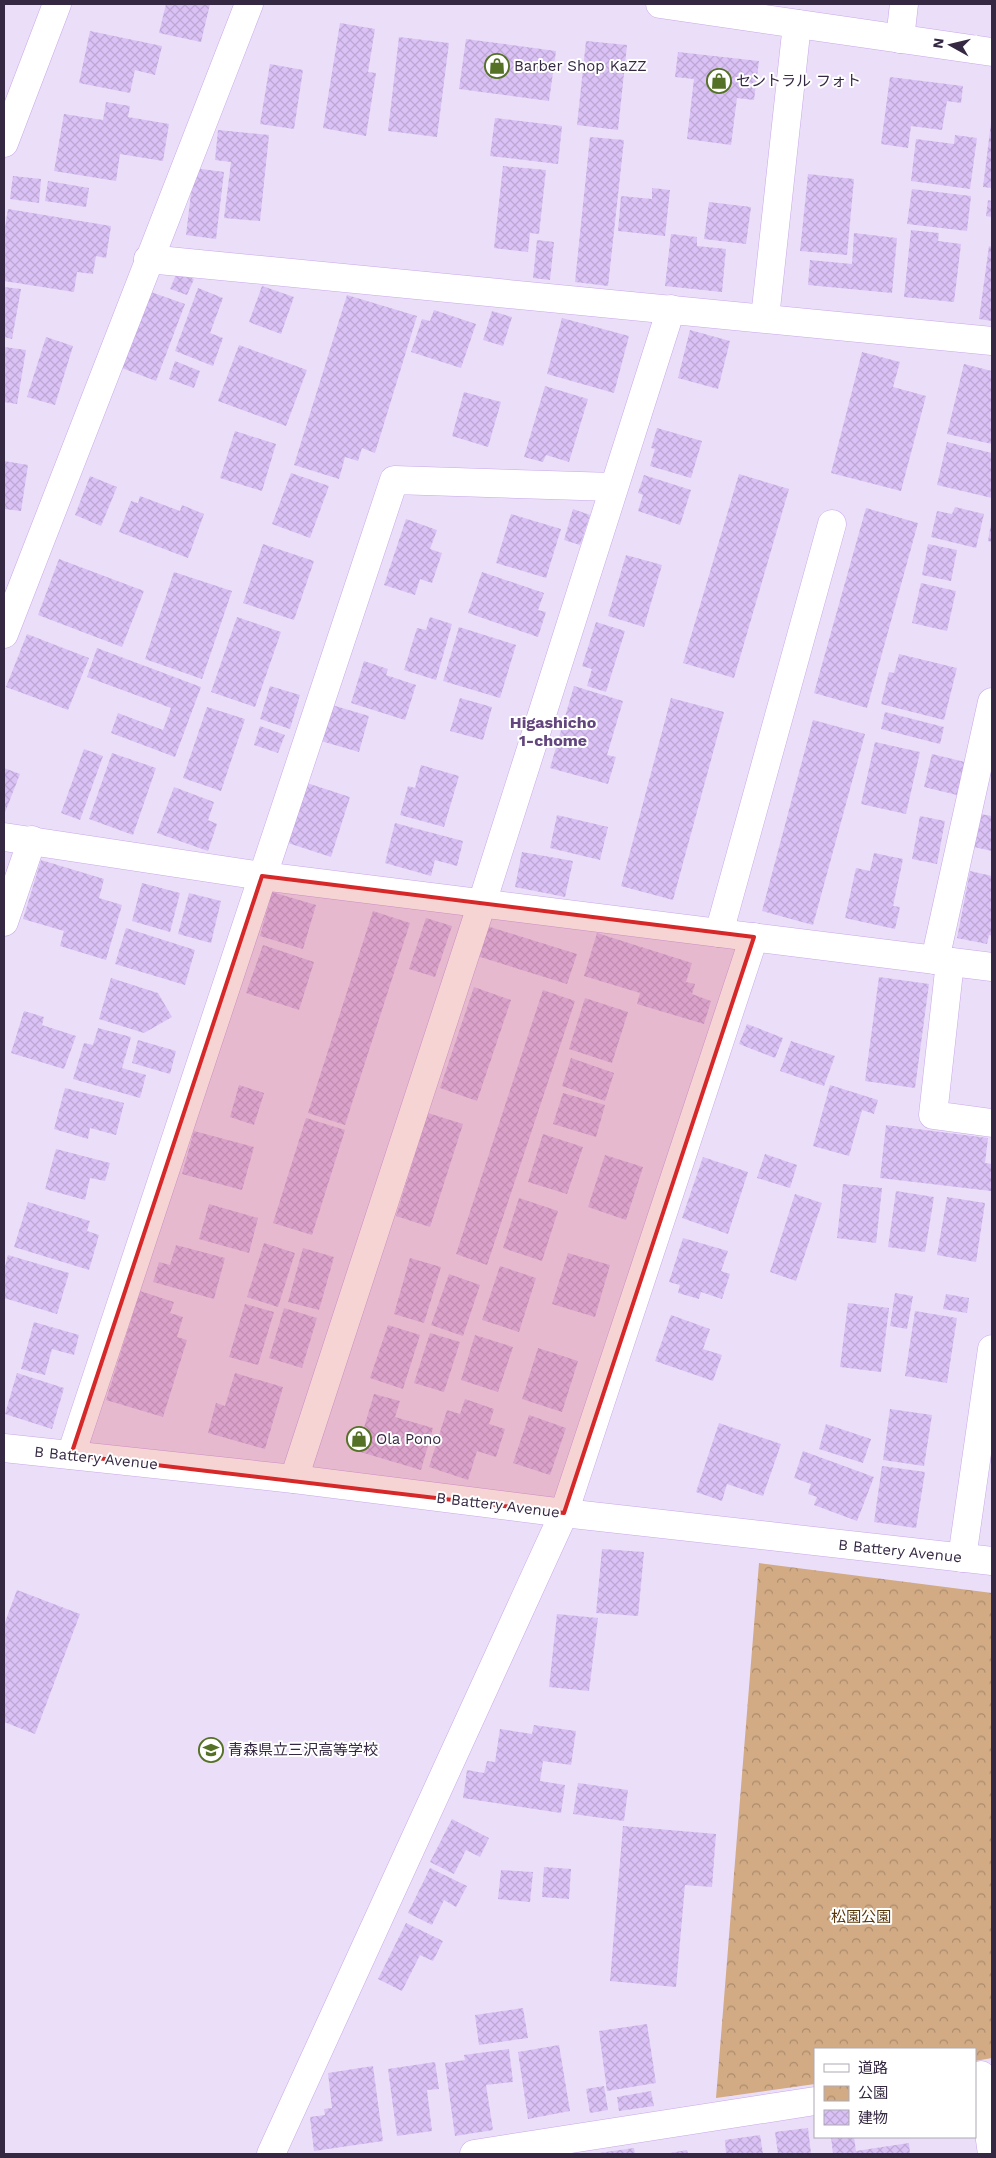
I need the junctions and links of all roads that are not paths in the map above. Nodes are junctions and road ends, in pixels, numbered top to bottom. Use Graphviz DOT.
graph roads {
  1 [pos="57,4"];
  2 [pos="249,4"];
  3 [pos="660,4"];
  4 [pos="904,4"];
  5 [pos="797,24"];
  6 [pos="900,39"];
  7 [pos="992,52"];
  8 [pos="4,144"];
  9 [pos="148,259"];
  10 [pos="671,309"];
  11 [pos="765,318"];
  12 [pos="992,341"];
  13 [pos="614,486"];
  14 [pos="832,524"];
  15 [pos="4,634"];
  16 [pos="992,702"];
  17 [pos="4,836"];
  18 [pos="32,840"];
  19 [pos="262,876"];
  20 [pos="482,903"];
  21 [pos="4,922"];
  22 [pos="719,933"];
  23 [pos="754,938"];
  24 [pos="942,961"];
  25 [pos="992,967"];
  26 [pos="992,1123"];
  27 [pos="992,1349"];
  28 [pos="4,1448"];
  29 [pos="71,1455"];
  30 [pos="294,1479"];
  31 [pos="564,1513"];
  32 [pos="962,1558"];
  33 [pos="992,1561"];
  34 [pos="983,2075"];
  35 [pos="814,2101"];
  36 [pos="271,2154"];
  37 [pos="474,2154"];
  38 [pos="992,2154"];
  1 -- 8 [label="street"];
  2 -- 9 [label="street"];
  3 -- 5 [label="street"];
  4 -- 6 [label="street"];
  5 -- 6 [label="street"];
  5 -- 11 [label="street"];
  6 -- 7 [label="street"];
  9 -- 10 [label="street"];
  9 -- 15 [label="street"];
  10 -- 11 [label="street"];
  10 -- 13 [label="street"];
  11 -- 12 [label="street"];
  13 -- 19 [label="street"];
  13 -- 20 [label="street"];
  14 -- 22 [label="street"];
  16 -- 24 [label="street"];
  17 -- 18 [label="street"];
  18 -- 19 [label="street"];
  18 -- 21 [label="street"];
  19 -- 20 [label="street"];
  19 -- 29 [label="street"];
  20 -- 22 [label="street"];
  20 -- 30 [label="street"];
  22 -- 23 [label="street"];
  23 -- 24 [label="street"];
  23 -- 31 [label="street"];
  24 -- 25 [label="street"];
  24 -- 26 [label="street"];
  27 -- 32 [label="street"];
  28 -- 29 [label="street, B Battery Avenue"];
  29 -- 30 [label="street, B Battery Avenue"];
  30 -- 31 [label="street, B Battery Avenue"];
  31 -- 32 [label="street, B Battery Avenue"];
  31 -- 36 [label="street"];
  32 -- 33 [label="street, B Battery Avenue"];
  34 -- 38 [label="street"];
  35 -- 37 [label="street"];
}
